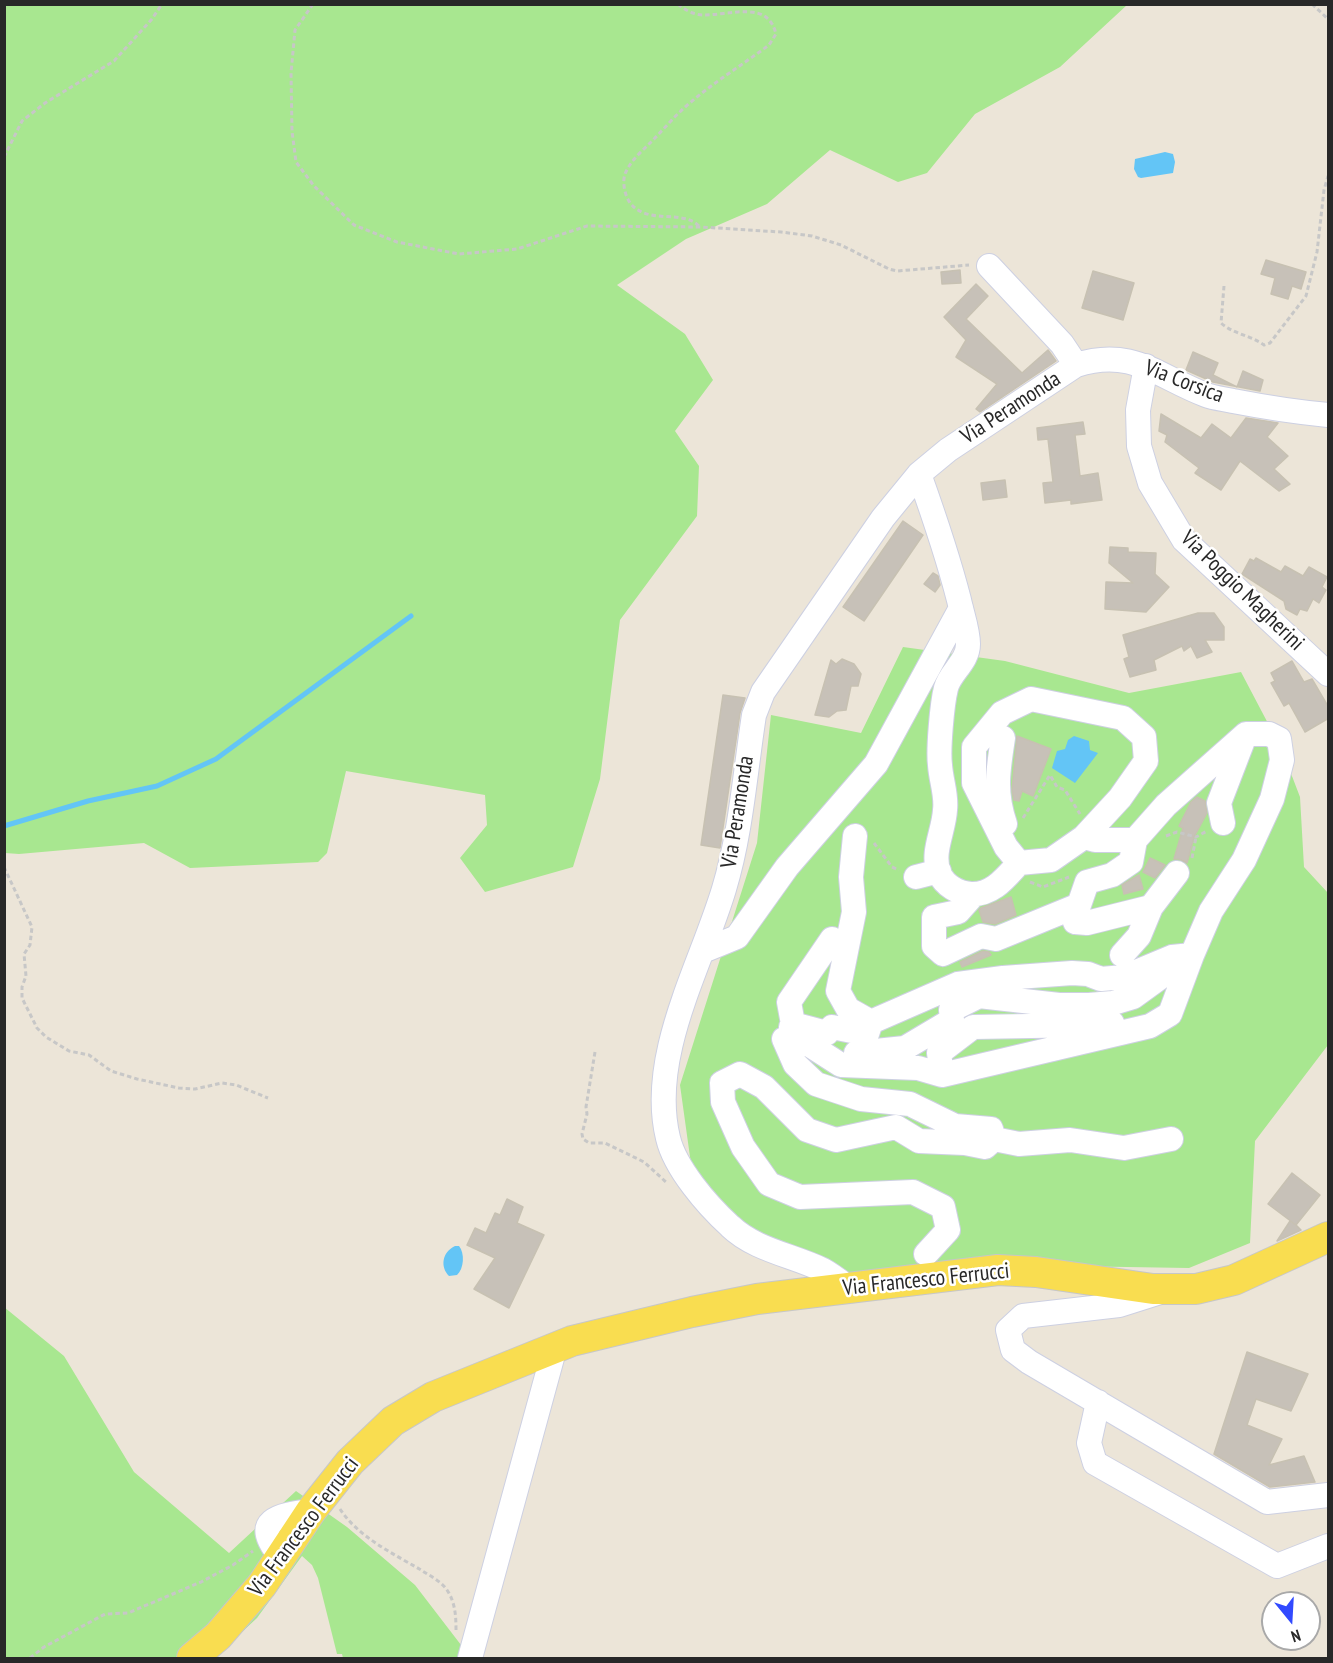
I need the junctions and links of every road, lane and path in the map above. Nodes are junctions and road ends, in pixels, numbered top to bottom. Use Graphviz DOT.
graph roads {
  1 [pos="162,4"];
  2 [pos="313,4"];
  3 [pos="678,4"];
  4 [pos="1312,4"];
  5 [pos="1329,19"];
  6 [pos="4,157"];
  7 [pos="1329,176"];
  8 [pos="701,227"];
  9 [pos="989,266"];
  10 [pos="1224,286"];
  11 [pos="1076,365"];
  12 [pos="1146,366"];
  13 [pos="1329,415"];
  14 [pos="919,474"];
  15 [pos="961,608"];
  16 [pos="1329,674"];
  17 [pos="1244,735"];
  18 [pos="1003,738"];
  19 [pos="1222,823"];
  20 [pos="1178,832"];
  21 [pos="1087,833"];
  22 [pos="855,836"];
  23 [pos="1135,840"];
  24 [pos="1011,849"];
  25 [pos="1184,866"];
  26 [pos="4,867"];
  27 [pos="930,869"];
  28 [pos="974,894"];
  29 [pos="1079,905"];
  30 [pos="1151,907"];
  31 [pos="832,939"];
  32 [pos="703,951"];
  33 [pos="1122,955"];
  34 [pos="1192,955"];
  35 [pos="871,1022"];
  36 [pos="1149,1026"];
  37 [pos="788,1032"];
  38 [pos="827,1033"];
  39 [pos="595,1052"];
  40 [pos="942,1075"];
  41 [pos="268,1098"];
  42 [pos="994,1139"];
  43 [pos="1171,1139"];
  44 [pos="694,1184"];
  45 [pos="1329,1237"];
  46 [pos="926,1254"];
  47 [pos="849,1288"];
  48 [pos="1165,1290"];
  49 [pos="555,1347"];
  50 [pos="1098,1402"];
  51 [pos="1329,1496"];
  52 [pos="317,1503"];
  53 [pos="1329,1546"];
  54 [pos="274,1549"];
  55 [pos="456,1632"];
  56 [pos="30,1659"];
  57 [pos="192,1659"];
  58 [pos="470,1659"];
  1 -- 6 [label="path"];
  2 -- 8 [label="path"];
  3 -- 8 [label="path"];
  4 -- 5 [label="path"];
  7 -- 10 [label="path"];
  8 -- 9 [label="path"];
  9 -- 11 [label="street"];
  11 -- 12 [label="street, Via Corsica"];
  11 -- 14 [label="street, Via Peramonda"];
  12 -- 13 [label="street, Via Corsica"];
  12 -- 16 [label="street, Via Poggio Magherini"];
  14 -- 15 [label="street"];
  14 -- 32 [label="street, Via Peramonda"];
  15 -- 27 [label="street"];
  15 -- 32 [label="street"];
  17 -- 19 [label="street"];
  17 -- 23 [label="street"];
  17 -- 34 [label="street"];
  18 -- 24 [label="street"];
  20 -- 25 [label="path"];
  21 -- 23 [label="street"];
  21 -- 24 [label="street"];
  21 -- 24 [label="path"];
  21 -- 24 [label="street"];
  22 -- 27 [label="path"];
  22 -- 35 [label="street"];
  23 -- 29 [label="street"];
  24 -- 28 [label="street"];
  25 -- 30 [label="street"];
  26 -- 41 [label="path"];
  27 -- 28 [label="street"];
  28 -- 29 [label="street"];
  29 -- 30 [label="street"];
  30 -- 33 [label="street"];
  31 -- 37 [label="street"];
  32 -- 44 [label="street, Via Peramonda"];
  34 -- 35 [label="street"];
  34 -- 36 [label="street"];
  34 -- 38 [label="street"];
  35 -- 38 [label="street"];
  36 -- 40 [label="street"];
  36 -- 40 [label="street"];
  37 -- 38 [label="street"];
  37 -- 40 [label="street"];
  37 -- 42 [label="street"];
  39 -- 44 [label="path"];
  42 -- 43 [label="street"];
  42 -- 46 [label="street"];
  44 -- 47 [label="street, Via Peramonda"];
  45 -- 48 [label="main road, Via Francesco Ferrucci"];
  47 -- 48 [label="main road, Via Francesco Ferrucci"];
  47 -- 49 [label="main road, Via Francesco Ferrucci"];
  48 -- 50 [label="street"];
  49 -- 52 [label="main road, Via Francesco Ferrucci"];
  49 -- 58 [label="street"];
  50 -- 51 [label="street"];
  50 -- 53 [label="street"];
  52 -- 54 [label="main road, Via Francesco Ferrucci"];
  52 -- 55 [label="path"];
  54 -- 56 [label="path"];
  54 -- 57 [label="main road, Via Francesco Ferrucci"];
}
